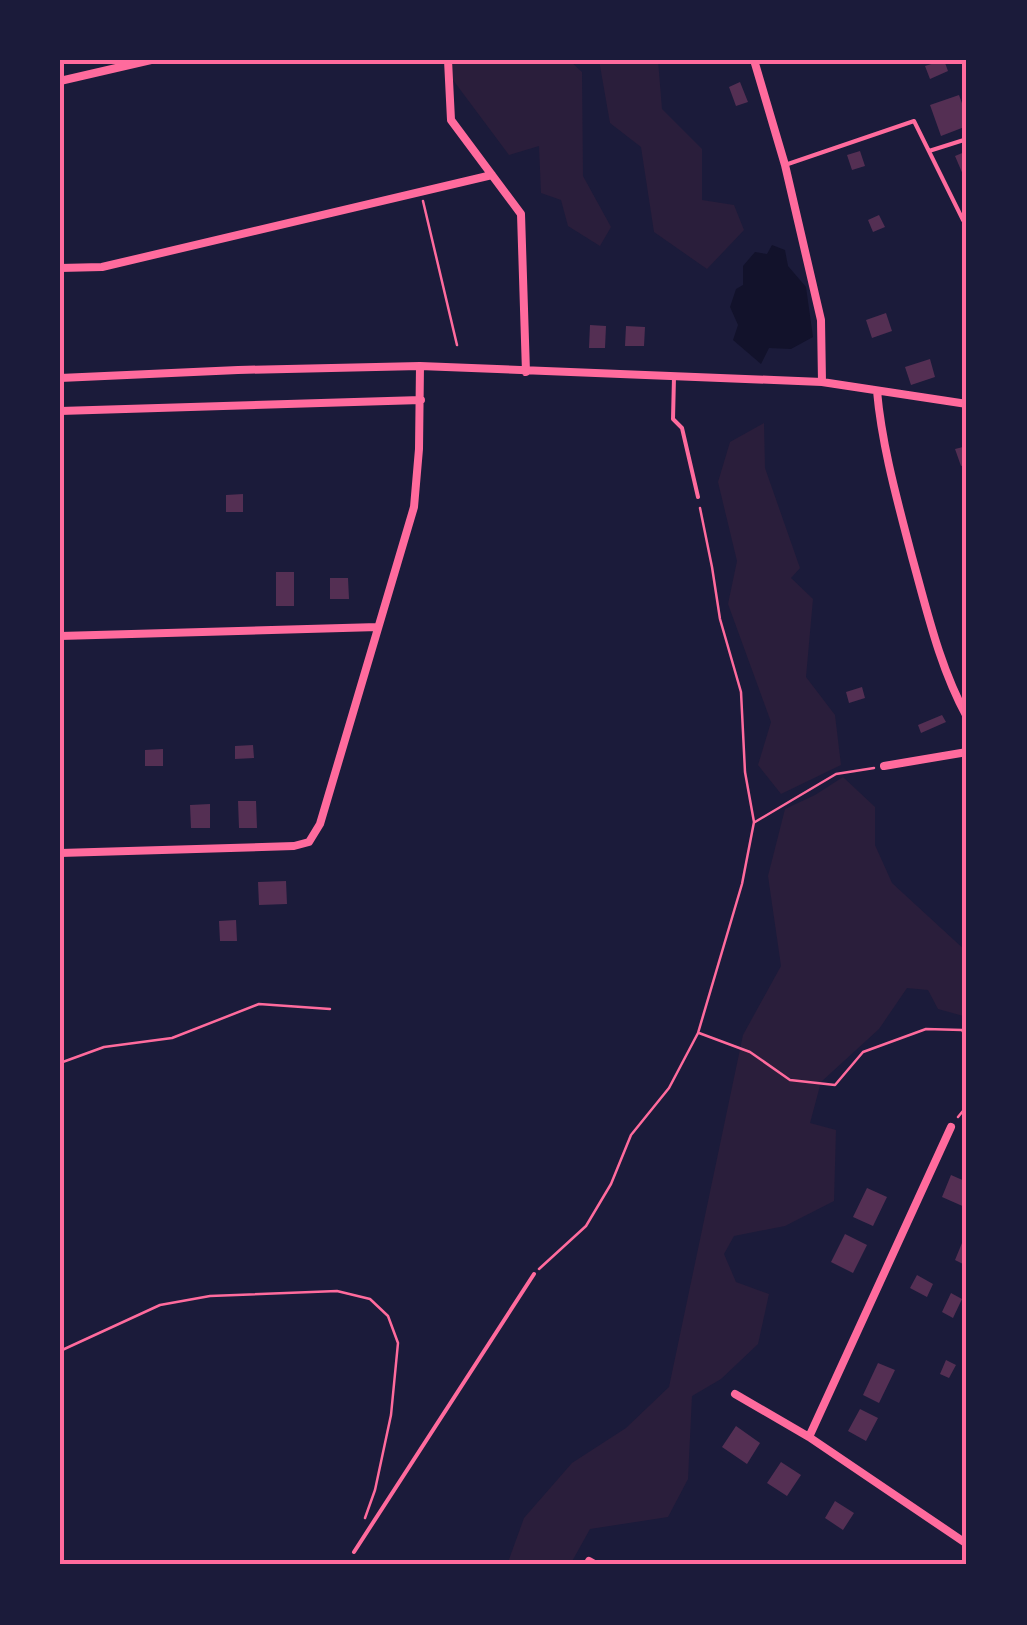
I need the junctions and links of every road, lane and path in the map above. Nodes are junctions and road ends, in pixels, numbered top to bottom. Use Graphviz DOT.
graph roads {
  1 [pos="151,60"];
  2 [pos="448,60"];
  3 [pos="754,60"];
  4 [pos="60,81"];
  5 [pos="967,139"];
  6 [pos="929,152"];
  7 [pos="786,165"];
  8 [pos="492,176"];
  9 [pos="422,194"];
  10 [pos="967,218"];
  11 [pos="60,268"];
  12 [pos="457,345"];
  13 [pos="420,366"];
  14 [pos="526,372"];
  15 [pos="674,377"];
  16 [pos="60,378"];
  17 [pos="822,382"];
  18 [pos="877,391"];
  19 [pos="421,400"];
  20 [pos="967,404"];
  21 [pos="60,411"];
  22 [pos="698,497"];
  23 [pos="378,627"];
  24 [pos="60,636"];
  25 [pos="967,717"];
  26 [pos="967,752"];
  27 [pos="884,766"];
  28 [pos="754,822"];
  29 [pos="60,853"];
  30 [pos="330,1010"];
  31 [pos="698,1033"];
  32 [pos="967,1039"];
  33 [pos="60,1063"];
  34 [pos="967,1106"];
  35 [pos="951,1126"];
  36 [pos="534,1274"];
  37 [pos="60,1351"];
  38 [pos="735,1394"];
  39 [pos="808,1437"];
  40 [pos="364,1520"];
  41 [pos="967,1544"];
  42 [pos="354,1552"];
  1 -- 4 [label="street"];
  2 -- 8 [label="street"];
  3 -- 7 [label="street"];
  5 -- 6 [label="lane"];
  6 -- 7 [label="lane"];
  6 -- 10 [label="lane"];
  7 -- 17 [label="street"];
  8 -- 9 [label="street"];
  8 -- 14 [label="street"];
  9 -- 11 [label="street"];
  9 -- 12 [label="path"];
  13 -- 14 [label="street"];
  13 -- 16 [label="street"];
  13 -- 19 [label="street"];
  14 -- 15 [label="street"];
  15 -- 17 [label="street"];
  15 -- 22 [label="lane"];
  17 -- 18 [label="street"];
  18 -- 20 [label="street"];
  18 -- 25 [label="street"];
  19 -- 21 [label="street"];
  19 -- 23 [label="street"];
  22 -- 28 [label="path"];
  23 -- 24 [label="street"];
  23 -- 29 [label="street"];
  26 -- 27 [label="street"];
  27 -- 28 [label="path"];
  28 -- 31 [label="path"];
  30 -- 33 [label="path"];
  31 -- 32 [label="path"];
  31 -- 36 [label="path"];
  34 -- 35 [label="path"];
  35 -- 39 [label="street"];
  36 -- 42 [label="lane"];
  37 -- 40 [label="path"];
  38 -- 39 [label="street"];
  39 -- 41 [label="street"];
}
